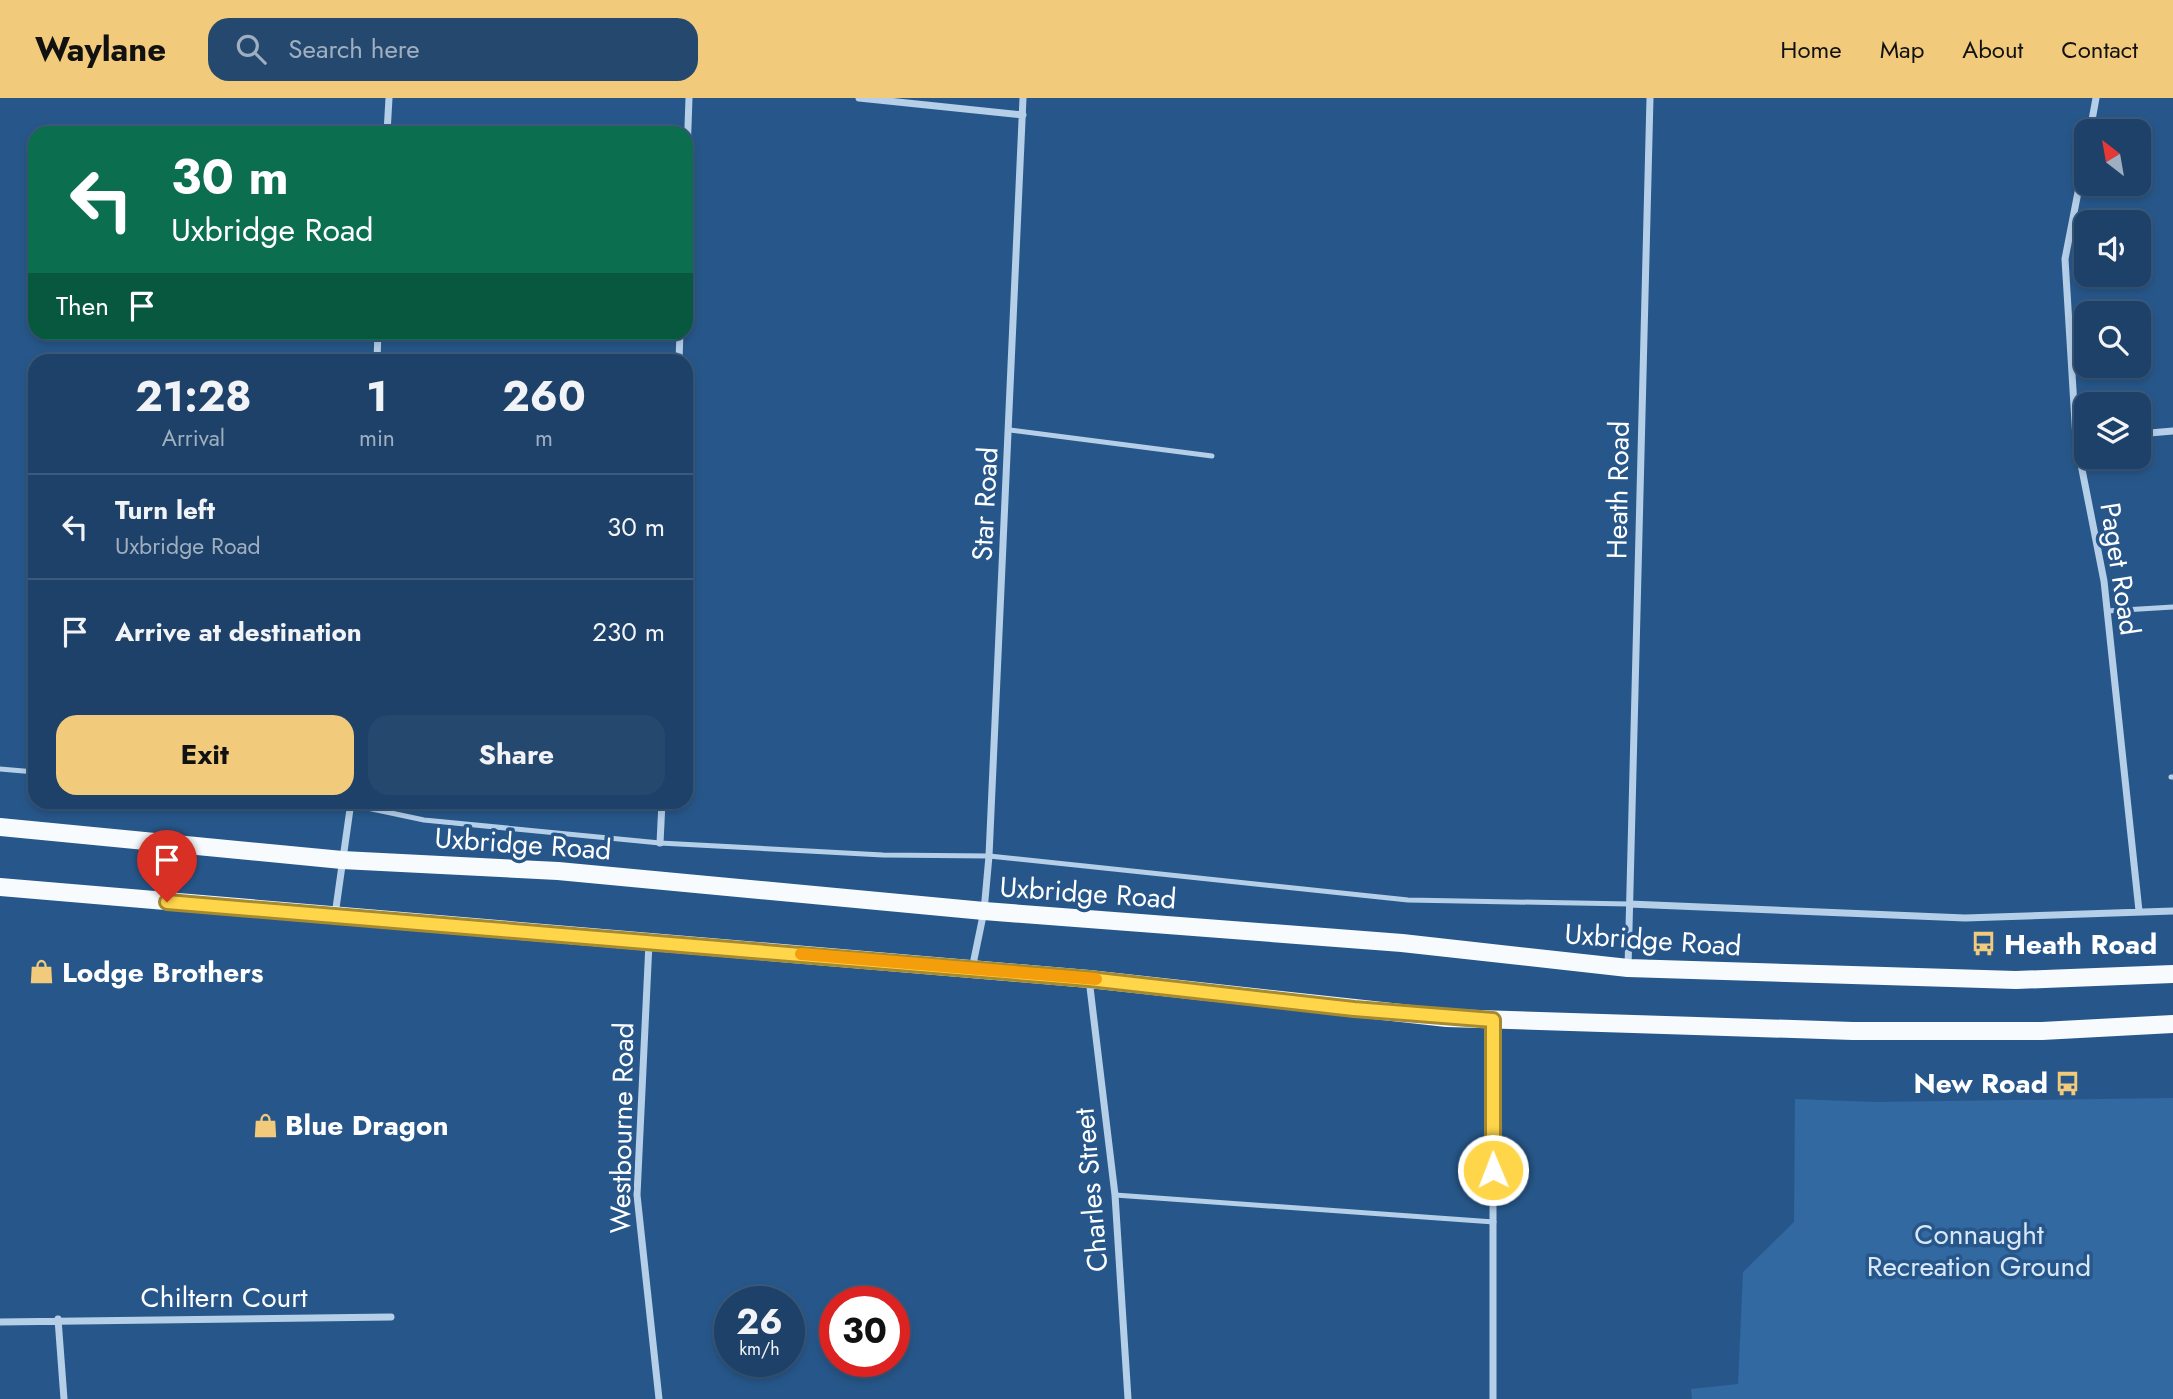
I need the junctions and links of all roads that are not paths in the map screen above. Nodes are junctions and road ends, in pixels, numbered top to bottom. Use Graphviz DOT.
graph roads {
  1 [pos="389,98"];
  2 [pos="689,98"];
  3 [pos="859,98"];
  4 [pos="1023,98"];
  5 [pos="1650,98"];
  6 [pos="2096,98"];
  7 [pos="1023,115"];
  8 [pos="2092,119"];
  9 [pos="387,126"];
  10 [pos="688,126"];
  11 [pos="2077,196"];
  12 [pos="2074,406"];
  13 [pos="1010,430"];
  14 [pos="2173,431"];
  15 [pos="2151,433"];
  16 [pos="1212,456"];
  17 [pos="2081,469"];
  18 [pos="2173,607"];
  19 [pos="2107,611"];
  20 [pos="0,769"];
  21 [pos="28,771"];
  22 [pos="350,809"];
  23 [pos="377,809"];
  24 [pos="662,809"];
  25 [pos="0,827"];
  26 [pos="660,843"];
  27 [pos="989,856"];
  28 [pos="342,860"];
  29 [pos="0,887"];
  30 [pos="1629,904"];
  31 [pos="984,911"];
  32 [pos="2138,911"];
  33 [pos="2173,911"];
  34 [pos="334,917"];
  35 [pos="649,941"];
  36 [pos="1628,968"];
  37 [pos="972,969"];
  38 [pos="2173,974"];
  39 [pos="1089,979"];
  40 [pos="1493,1020"];
  41 [pos="2173,1024"];
  42 [pos="1115,1195"];
  43 [pos="1494,1222"];
  44 [pos="391,1317"];
  45 [pos="58,1319"];
  46 [pos="0,1322"];
  47 [pos="64,1399"];
  48 [pos="659,1399"];
  49 [pos="1128,1399"];
  50 [pos="1493,1399"];
  1 -- 9 [label="street"];
  2 -- 10 [label="street"];
  3 -- 7 [label="street"];
  4 -- 7 [label="street, Star Road"];
  5 -- 30 [label="street, Heath Road"];
  6 -- 8 [label="street"];
  7 -- 13 [label="street, Star Road"];
  11 -- 12 [label="street, Paget Road"];
  13 -- 16 [label="lane"];
  13 -- 27 [label="street, Star Road"];
  14 -- 15 [label="street"];
  17 -- 19 [label="street, Paget Road"];
  18 -- 19 [label="lane"];
  19 -- 32 [label="street, Paget Road"];
  20 -- 21 [label="lane"];
  22 -- 28 [label="street"];
  23 -- 26 [label="lane"];
  24 -- 26 [label="street"];
  25 -- 28 [label="main road, Uxbridge Road"];
  26 -- 27 [label="lane"];
  27 -- 30 [label="lane"];
  27 -- 31 [label="street, Star Road"];
  28 -- 31 [label="main road, Uxbridge Road"];
  28 -- 34 [label="street"];
  29 -- 34 [label="main road"];
  30 -- 32 [label="street"];
  30 -- 36 [label="street, Heath Road"];
  31 -- 36 [label="main road, Uxbridge Road"];
  31 -- 37 [label="street, Star Road"];
  32 -- 33 [label="street"];
  34 -- 35 [label="main road"];
  35 -- 37 [label="main road"];
  35 -- 48 [label="street, Westbourne Road"];
  36 -- 38 [label="main road, Uxbridge Road"];
  37 -- 39 [label="main road"];
  39 -- 40 [label="main road"];
  39 -- 42 [label="street, Charles Street"];
  40 -- 41 [label="main road"];
  40 -- 43 [label="street"];
  42 -- 43 [label="lane"];
  42 -- 49 [label="street, Charles Street"];
  43 -- 50 [label="street"];
  44 -- 45 [label="street, Chiltern Court"];
  45 -- 46 [label="street, Chiltern Court"];
  45 -- 47 [label="street"];
}
